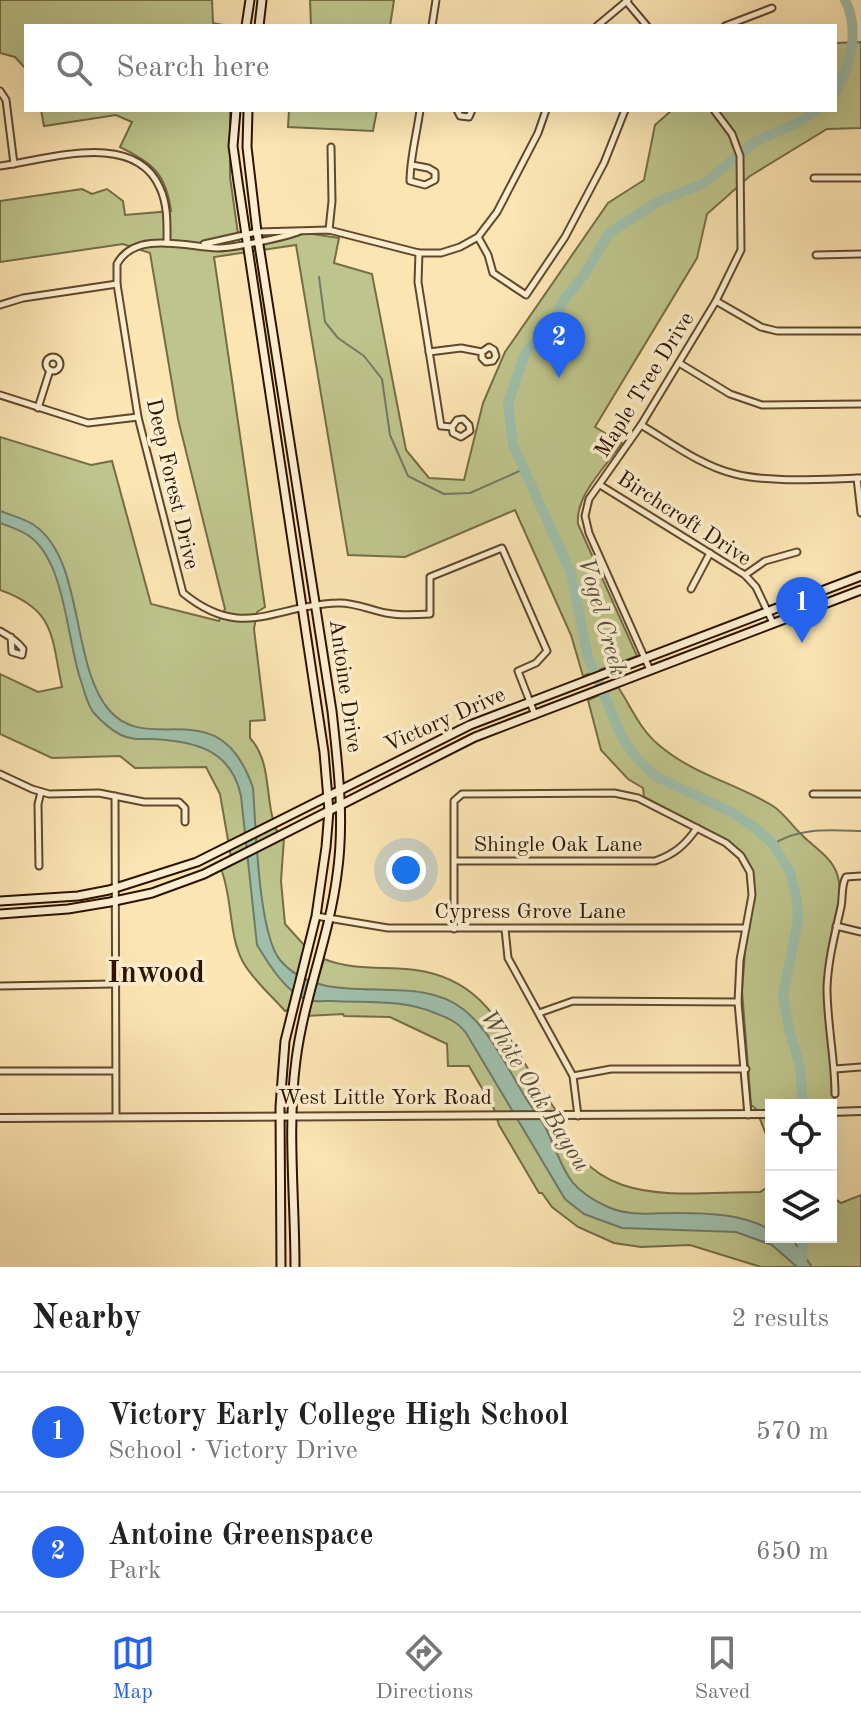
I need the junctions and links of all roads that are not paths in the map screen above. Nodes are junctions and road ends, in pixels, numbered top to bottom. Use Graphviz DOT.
graph roads {
  1 [pos="250,0"];
  2 [pos="262,0"];
  3 [pos="436,0"];
  4 [pos="627,1"];
  5 [pos="772,8"];
  6 [pos="246,24"];
  7 [pos="259,24"];
  8 [pos="432,24"];
  9 [pos="599,24"];
  10 [pos="645,24"];
  11 [pos="730,24"];
  12 [pos="0,91"];
  13 [pos="236,112"];
  14 [pos="248,112"];
  15 [pos="420,112"];
  16 [pos="545,112"];
  17 [pos="624,112"];
  18 [pos="716,112"];
  19 [pos="233,146"];
  20 [pos="247,147"];
  21 [pos="331,147"];
  22 [pos="14,164"];
  23 [pos="412,165"];
  24 [pos="0,166"];
  25 [pos="814,178"];
  26 [pos="861,178"];
  27 [pos="329,230"];
  28 [pos="258,236"];
  29 [pos="478,237"];
  30 [pos="246,238"];
  31 [pos="167,243"];
  32 [pos="419,253"];
  33 [pos="861,254"];
  34 [pos="816,255"];
  35 [pos="117,284"];
  36 [pos="716,301"];
  37 [pos="0,305"];
  38 [pos="270,316"];
  39 [pos="258,318"];
  40 [pos="861,331"];
  41 [pos="429,352"];
  42 [pos="482,352"];
  43 [pos="679,363"];
  44 [pos="50,370"];
  45 [pos="282,394"];
  46 [pos="0,395"];
  47 [pos="270,396"];
  48 [pos="861,404"];
  49 [pos="38,408"];
  50 [pos="138,417"];
  51 [pos="641,425"];
  52 [pos="452,427"];
  53 [pos="859,478"];
  54 [pos="600,485"];
  55 [pos="299,499"];
  56 [pos="286,501"];
  57 [pos="861,513"];
  58 [pos="797,552"];
  59 [pos="710,553"];
  60 [pos="745,575"];
  61 [pos="861,576"];
  62 [pos="691,589"];
  63 [pos="861,590"];
  64 [pos="315,605"];
  65 [pos="302,608"];
  66 [pos="767,611"];
  67 [pos="773,623"];
  68 [pos="0,631"];
  69 [pos="11,637"];
  70 [pos="645,658"];
  71 [pos="650,671"];
  72 [pos="326,679"];
  73 [pos="313,683"];
  74 [pos="530,702"];
  75 [pos="535,715"];
  76 [pos="411,754"];
  77 [pos="418,764"];
  78 [pos="0,774"];
  79 [pos="341,790"];
  80 [pos="41,792"];
  81 [pos="813,794"];
  82 [pos="861,794"];
  83 [pos="115,796"];
  84 [pos="328,797"];
  85 [pos="341,804"];
  86 [pos="329,811"];
  87 [pos="185,822"];
  88 [pos="697,828"];
  89 [pos="455,861"];
  90 [pos="197,862"];
  91 [pos="39,866"];
  92 [pos="204,874"];
  93 [pos="861,876"];
  94 [pos="114,889"];
  95 [pos="114,900"];
  96 [pos="0,901"];
  97 [pos="0,914"];
  98 [pos="316,916"];
  99 [pos="329,918"];
  100 [pos="836,926"];
  101 [pos="746,928"];
  102 [pos="454,929"];
  103 [pos="505,929"];
  104 [pos="861,932"];
  105 [pos="114,984"];
  106 [pos="0,986"];
  107 [pos="738,1002"];
  108 [pos="539,1013"];
  109 [pos="861,1067"];
  110 [pos="746,1069"];
  111 [pos="835,1069"];
  112 [pos="0,1071"];
  113 [pos="115,1071"];
  114 [pos="573,1076"];
  115 [pos="835,1094"];
  116 [pos="861,1111"];
  117 [pos="837,1112"];
  118 [pos="765,1114"];
  119 [pos="748,1115"];
  120 [pos="578,1116"];
  121 [pos="116,1117"];
  122 [pos="280,1117"];
  123 [pos="292,1117"];
  124 [pos="0,1118"];
  125 [pos="281,1176"];
  126 [pos="294,1177"];
  127 [pos="281,1267"];
  128 [pos="295,1267"];
  1 -- 6 [label="main road"];
  2 -- 7 [label="main road"];
  3 -- 8 [label="street"];
  4 -- 9 [label="street"];
  4 -- 10 [label="street"];
  5 -- 11 [label="street"];
  12 -- 22 [label="street"];
  13 -- 19 [label="main road, Antoine Drive"];
  14 -- 20 [label="main road, Antoine Drive"];
  15 -- 23 [label="street"];
  16 -- 29 [label="street"];
  17 -- 29 [label="street"];
  18 -- 36 [label="street, Maple Tree Drive"];
  19 -- 20 [label="main road"];
  19 -- 30 [label="main road, Antoine Drive"];
  20 -- 28 [label="main road, Antoine Drive"];
  21 -- 27 [label="street"];
  22 -- 24 [label="street"];
  22 -- 31 [label="street"];
  23 -- 23 [label="street"];
  25 -- 26 [label="street"];
  27 -- 28 [label="street"];
  27 -- 32 [label="street"];
  28 -- 30 [label="street"];
  28 -- 38 [label="main road, Antoine Drive"];
  29 -- 32 [label="street"];
  30 -- 31 [label="street"];
  30 -- 39 [label="main road, Antoine Drive"];
  31 -- 35 [label="street"];
  32 -- 41 [label="street"];
  33 -- 34 [label="street"];
  35 -- 37 [label="street"];
  35 -- 50 [label="street, Deep Forest Drive"];
  36 -- 40 [label="street"];
  36 -- 43 [label="street, Maple Tree Drive"];
  38 -- 39 [label="main road"];
  38 -- 45 [label="main road, Antoine Drive"];
  39 -- 47 [label="main road, Antoine Drive"];
  41 -- 42 [label="street"];
  41 -- 52 [label="street"];
  43 -- 48 [label="street"];
  43 -- 51 [label="street, Maple Tree Drive"];
  44 -- 49 [label="street"];
  45 -- 47 [label="main road"];
  45 -- 55 [label="main road, Antoine Drive"];
  46 -- 49 [label="street"];
  47 -- 56 [label="main road, Antoine Drive"];
  49 -- 50 [label="street"];
  50 -- 65 [label="street, Deep Forest Drive"];
  51 -- 53 [label="street"];
  51 -- 54 [label="street, Maple Tree Drive"];
  53 -- 57 [label="street"];
  54 -- 59 [label="street, Birchcroft Drive"];
  54 -- 70 [label="street, Maple Tree Drive"];
  55 -- 56 [label="main road"];
  55 -- 64 [label="main road, Antoine Drive"];
  56 -- 65 [label="main road, Antoine Drive"];
  58 -- 60 [label="street"];
  59 -- 60 [label="street, Birchcroft Drive"];
  59 -- 62 [label="street"];
  60 -- 66 [label="street, Birchcroft Drive"];
  61 -- 66 [label="main road, Victory Drive"];
  63 -- 67 [label="main road, Victory Drive"];
  64 -- 65 [label="street, Deep Forest Drive"];
  64 -- 72 [label="main road, Antoine Drive"];
  64 -- 74 [label="street, Deep Forest Drive"];
  65 -- 73 [label="main road, Antoine Drive"];
  66 -- 67 [label="street, Birchcroft Drive"];
  66 -- 70 [label="main road, Victory Drive"];
  67 -- 71 [label="main road, Victory Drive"];
  68 -- 69 [label="street"];
  70 -- 71 [label="street, Maple Tree Drive"];
  70 -- 74 [label="main road, Victory Drive"];
  71 -- 75 [label="main road, Victory Drive"];
  72 -- 73 [label="main road"];
  72 -- 79 [label="main road, Antoine Drive"];
  73 -- 84 [label="main road, Antoine Drive"];
  74 -- 75 [label="street"];
  74 -- 76 [label="main road, Victory Drive"];
  75 -- 77 [label="main road, Victory Drive"];
  76 -- 77 [label="main road"];
  76 -- 79 [label="main road, Victory Drive"];
  77 -- 85 [label="main road, Victory Drive"];
  78 -- 80 [label="street"];
  79 -- 84 [label="main road, Victory Drive"];
  79 -- 85 [label="main road, Antoine Drive"];
  80 -- 83 [label="street"];
  80 -- 91 [label="street"];
  81 -- 82 [label="street"];
  83 -- 87 [label="street"];
  83 -- 94 [label="street"];
  84 -- 86 [label="main road, Antoine Drive"];
  84 -- 90 [label="main road, Victory Drive"];
  85 -- 86 [label="main road, Victory Drive"];
  85 -- 99 [label="main road, Antoine Drive"];
  86 -- 92 [label="main road, Victory Drive"];
  86 -- 98 [label="main road, Antoine Drive"];
  88 -- 89 [label="street, Shingle Oak Lane"];
  88 -- 89 [label="street"];
  88 -- 101 [label="street"];
  89 -- 102 [label="street"];
  90 -- 92 [label="main road"];
  90 -- 94 [label="main road, Victory Drive"];
  92 -- 95 [label="main road, Victory Drive"];
  93 -- 100 [label="street"];
  94 -- 95 [label="street"];
  94 -- 96 [label="main road, Victory Drive"];
  95 -- 97 [label="main road, Victory Drive"];
  95 -- 105 [label="street"];
  98 -- 99 [label="street, Cypress Grove Lane"];
  98 -- 122 [label="main road, Antoine Drive"];
  99 -- 102 [label="street, Cypress Grove Lane"];
  99 -- 123 [label="main road, Antoine Drive"];
  100 -- 104 [label="street"];
  100 -- 111 [label="street"];
  101 -- 103 [label="street, Cypress Grove Lane"];
  101 -- 107 [label="street"];
  102 -- 103 [label="street, Cypress Grove Lane"];
  103 -- 108 [label="street"];
  105 -- 106 [label="street"];
  105 -- 113 [label="street"];
  107 -- 108 [label="street"];
  107 -- 110 [label="street"];
  108 -- 114 [label="street"];
  109 -- 111 [label="street"];
  110 -- 114 [label="street"];
  110 -- 119 [label="street"];
  111 -- 115 [label="street"];
  112 -- 113 [label="street"];
  113 -- 121 [label="street"];
  114 -- 120 [label="street"];
  116 -- 117 [label="street"];
  118 -- 119 [label="street, West Little York Road"];
  119 -- 120 [label="street, West Little York Road"];
  120 -- 123 [label="street, West Little York Road"];
  121 -- 122 [label="street, West Little York Road"];
  121 -- 124 [label="street, West Little York Road"];
  122 -- 123 [label="street, West Little York Road"];
  122 -- 125 [label="main road, Antoine Drive"];
  123 -- 126 [label="main road, Antoine Drive"];
  125 -- 126 [label="main road"];
  125 -- 127 [label="main road, Antoine Drive"];
  126 -- 128 [label="main road, Antoine Drive"];
}
